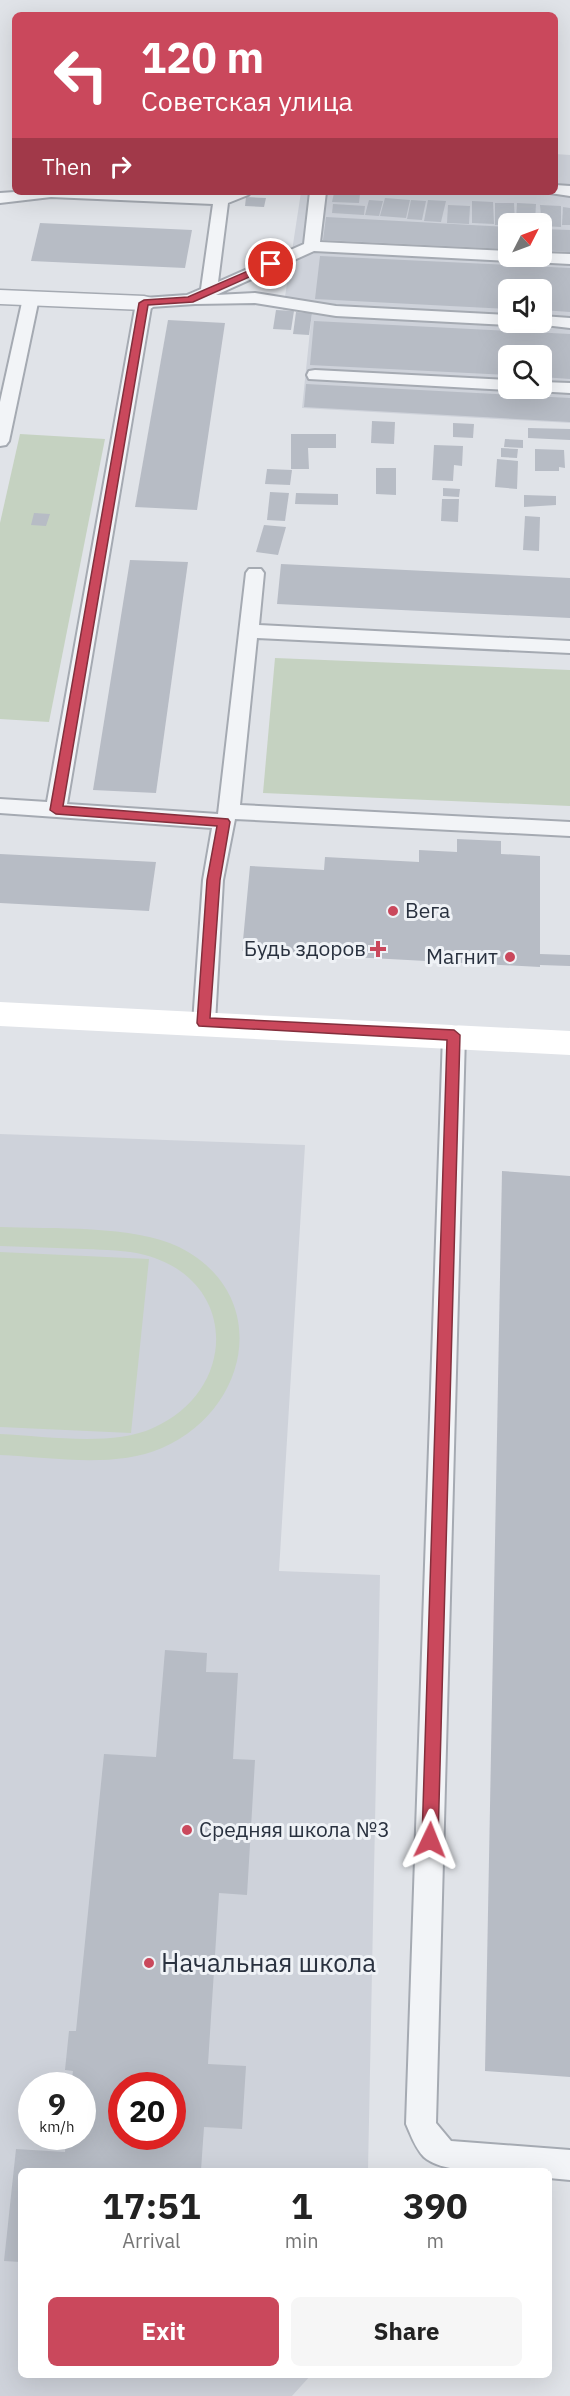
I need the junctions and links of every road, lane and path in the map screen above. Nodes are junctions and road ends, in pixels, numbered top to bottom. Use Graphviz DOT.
graph roads {
  1 [pos="26,195"];
  2 [pos="115,195"];
  3 [pos="235,195"];
  4 [pos="318,195"];
  5 [pos="0,198"];
  6 [pos="221,200"];
  7 [pos="312,246"];
  8 [pos="498,255"];
  9 [pos="552,258"];
  10 [pos="570,259"];
  11 [pos="209,291"];
  12 [pos="0,297"];
  13 [pos="31,298"];
  14 [pos="190,300"];
  15 [pos="144,303"];
  16 [pos="498,319"];
  17 [pos="552,321"];
  18 [pos="570,322"];
  19 [pos="315,375"];
  20 [pos="498,384"];
  21 [pos="552,387"];
  22 [pos="570,388"];
  23 [pos="0,441"];
  24 [pos="255,573"];
  25 [pos="249,631"];
  26 [pos="570,647"];
  27 [pos="0,806"];
  28 [pos="56,810"];
  29 [pos="226,817"];
  30 [pos="570,830"];
  31 [pos="0,1014"];
  32 [pos="204,1023"];
  33 [pos="454,1035"];
  34 [pos="570,1043"];
  35 [pos="570,2165"];
  1 -- 5 [label="lane"];
  2 -- 6 [label="lane"];
  3 -- 6 [label="lane"];
  4 -- 7 [label="lane"];
  6 -- 11 [label="lane"];
  7 -- 8 [label="lane"];
  7 -- 11 [label="lane"];
  9 -- 10 [label="lane"];
  11 -- 14 [label="lane"];
  12 -- 13 [label="street"];
  13 -- 15 [label="street"];
  13 -- 23 [label="lane"];
  14 -- 15 [label="lane"];
  14 -- 16 [label="lane"];
  15 -- 28 [label="lane"];
  17 -- 18 [label="lane"];
  19 -- 20 [label="lane"];
  21 -- 22 [label="lane"];
  24 -- 25 [label="lane"];
  25 -- 26 [label="lane"];
  25 -- 29 [label="lane"];
  27 -- 28 [label="lane"];
  28 -- 29 [label="lane"];
  29 -- 30 [label="lane"];
  29 -- 32 [label="lane"];
  31 -- 32 [label="street"];
  32 -- 33 [label="street"];
  33 -- 34 [label="street"];
  33 -- 35 [label="lane"];
}
